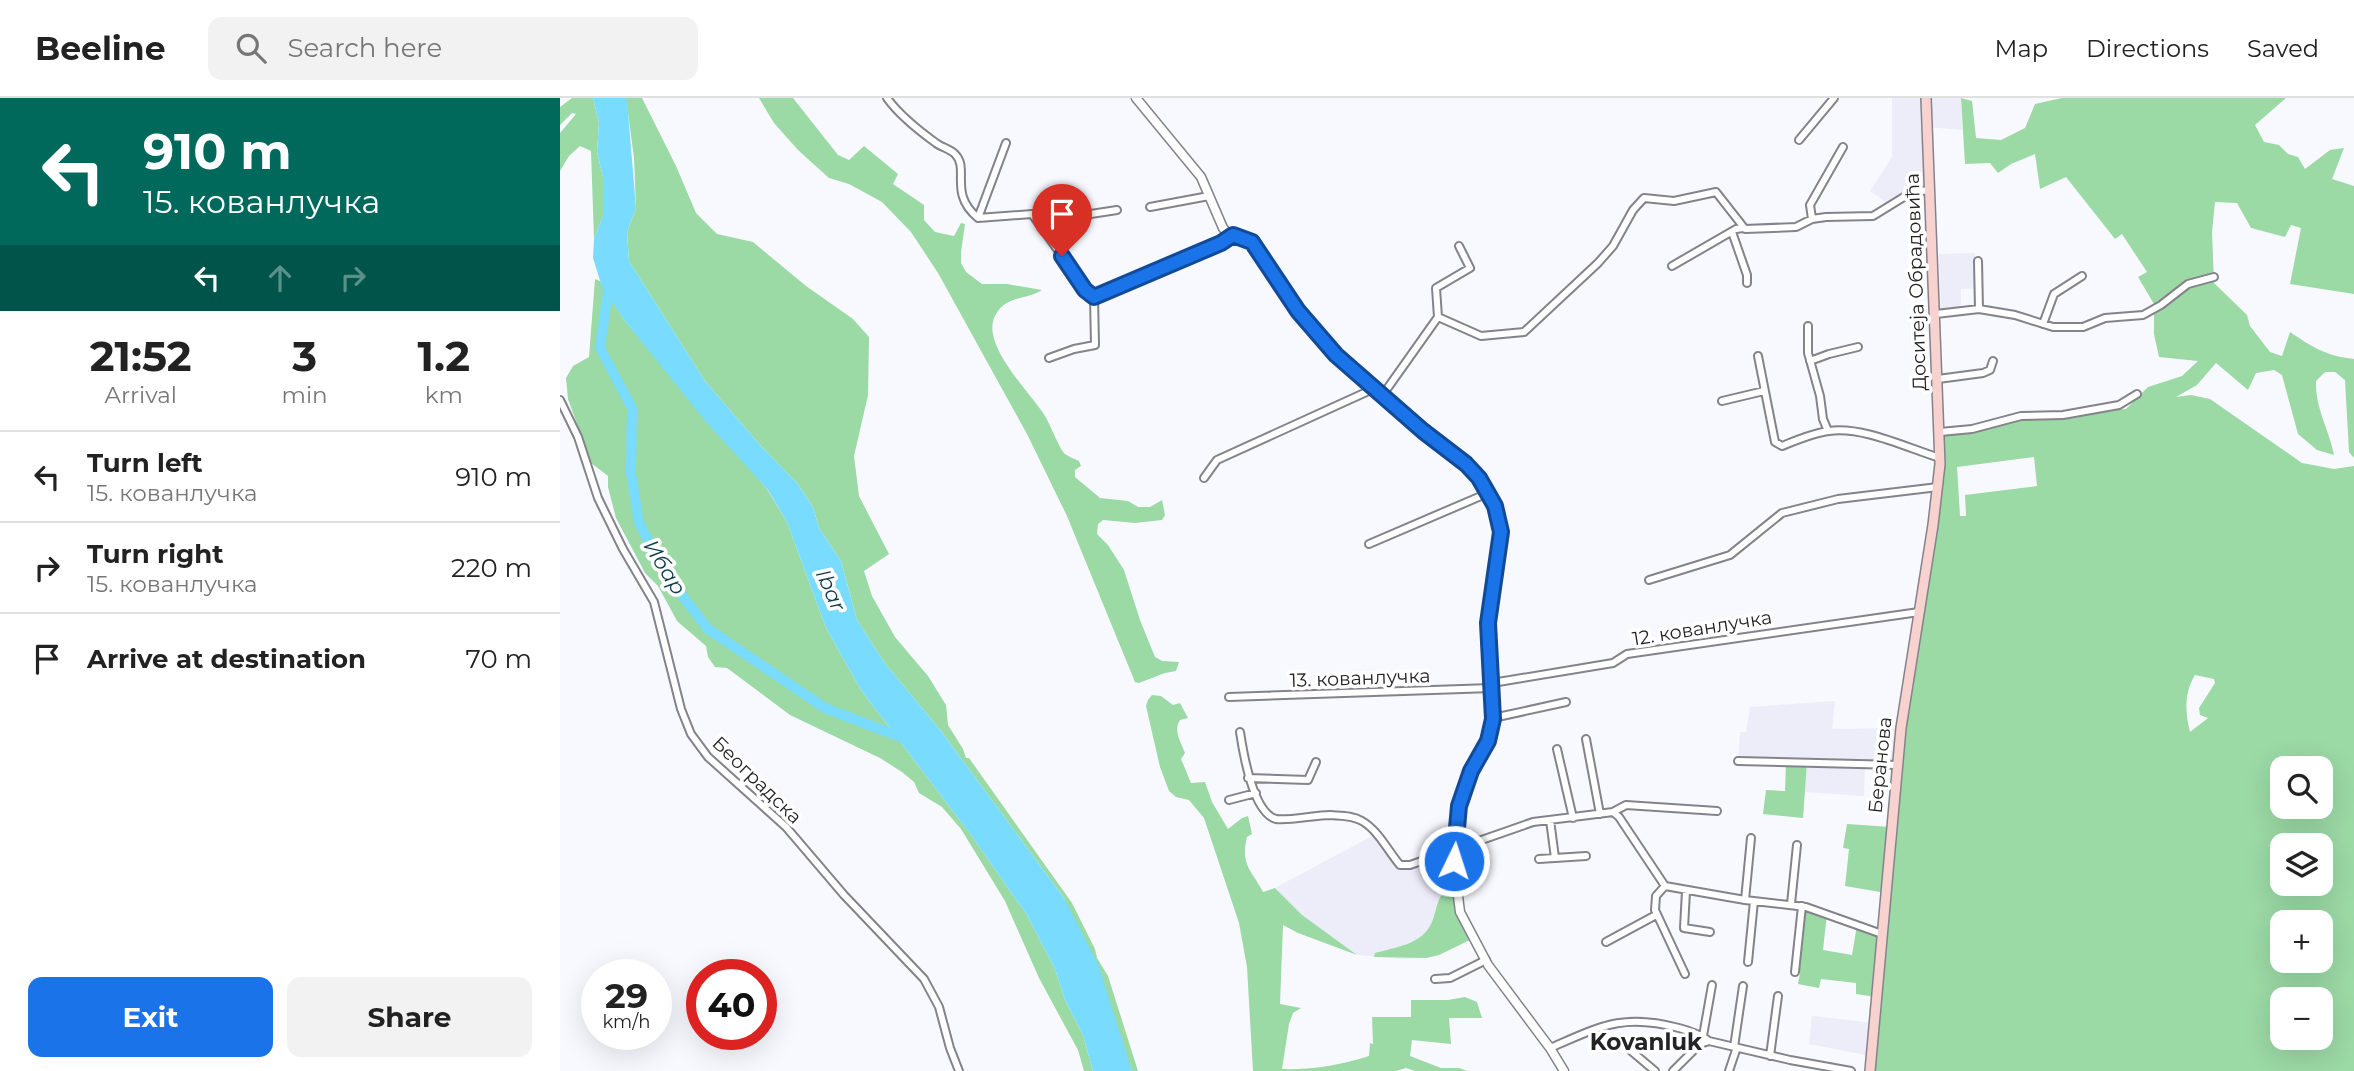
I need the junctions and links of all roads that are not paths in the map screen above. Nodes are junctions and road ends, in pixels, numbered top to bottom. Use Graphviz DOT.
graph roads {
  1 [pos="887,98"];
  2 [pos="1834,98"];
  3 [pos="1926,98"];
  4 [pos="1139,99"];
  5 [pos="1798,139"];
  6 [pos="1006,143"];
  7 [pos="1843,147"];
  8 [pos="1930,190"];
  9 [pos="1209,196"];
  10 [pos="1150,207"];
  11 [pos="1117,210"];
  12 [pos="978,218"];
  13 [pos="1812,219"];
  14 [pos="1038,222"];
  15 [pos="1742,228"];
  16 [pos="1732,232"];
  17 [pos="1233,235"];
  18 [pos="1459,246"];
  19 [pos="1978,261"];
  20 [pos="1672,266"];
  21 [pos="2082,276"];
  22 [pos="2214,277"];
  23 [pos="1746,283"];
  24 [pos="1094,297"];
  25 [pos="1979,309"];
  26 [pos="1936,314"];
  27 [pos="1438,317"];
  28 [pos="2043,324"];
  29 [pos="1808,326"];
  30 [pos="1858,347"];
  31 [pos="1758,356"];
  32 [pos="1049,358"];
  33 [pos="1810,361"];
  34 [pos="1993,361"];
  35 [pos="1938,379"];
  36 [pos="1373,389"];
  37 [pos="1764,391"];
  38 [pos="2137,394"];
  39 [pos="1382,396"];
  40 [pos="560,400"];
  41 [pos="1722,401"];
  42 [pos="1828,430"];
  43 [pos="1940,432"];
  44 [pos="1940,461"];
  45 [pos="1204,478"];
  46 [pos="1938,487"];
  47 [pos="1488,493"];
  48 [pos="1369,544"];
  49 [pos="1649,580"];
  50 [pos="1919,612"];
  51 [pos="1492,686"];
  52 [pos="1229,697"];
  53 [pos="1566,702"];
  54 [pos="1493,719"];
  55 [pos="1240,732"];
  56 [pos="1586,739"];
  57 [pos="1557,749"];
  58 [pos="1738,761"];
  59 [pos="1316,762"];
  60 [pos="1898,765"];
  61 [pos="1248,778"];
  62 [pos="1256,793"];
  63 [pos="1229,800"];
  64 [pos="1717,811"];
  65 [pos="1613,812"];
  66 [pos="1600,814"];
  67 [pos="1573,818"];
  68 [pos="1550,820"];
  69 [pos="1751,838"];
  70 [pos="1797,845"];
  71 [pos="1454,850"];
  72 [pos="1586,856"];
  73 [pos="1555,858"];
  74 [pos="1539,859"];
  75 [pos="1665,886"];
  76 [pos="1686,891"];
  77 [pos="1745,900"];
  78 [pos="1754,901"];
  79 [pos="1791,904"];
  80 [pos="1802,906"];
  81 [pos="1656,915"];
  82 [pos="1710,932"];
  83 [pos="1882,934"];
  84 [pos="1606,942"];
  85 [pos="1486,960"];
  86 [pos="1748,962"];
  87 [pos="1795,972"];
  88 [pos="1685,974"];
  89 [pos="1435,979"];
  90 [pos="1712,985"];
  91 [pos="1743,986"];
  92 [pos="1778,996"];
  93 [pos="1706,1038"];
  94 [pos="1736,1047"];
  95 [pos="1550,1048"];
  96 [pos="1630,1050"];
  97 [pos="1770,1056"];
  98 [pos="1676,1070"];
  99 [pos="959,1071"];
  100 [pos="1564,1071"];
  101 [pos="1655,1071"];
  102 [pos="1729,1071"];
  103 [pos="1852,1071"];
  104 [pos="1870,1071"];
  1 -- 12 [label="street"];
  2 -- 5 [label="street"];
  3 -- 8 [label="main road, Доситеја Обрадовића"];
  4 -- 9 [label="street"];
  6 -- 12 [label="street"];
  7 -- 13 [label="street"];
  8 -- 13 [label="street"];
  8 -- 26 [label="main road, Доситеја Обрадовића"];
  9 -- 10 [label="street"];
  9 -- 17 [label="street"];
  11 -- 14 [label="street"];
  12 -- 14 [label="street"];
  13 -- 15 [label="street"];
  14 -- 24 [label="street"];
  15 -- 16 [label="street"];
  15 -- 27 [label="street"];
  16 -- 20 [label="street"];
  16 -- 23 [label="street"];
  17 -- 24 [label="street"];
  17 -- 36 [label="street"];
  18 -- 27 [label="street"];
  19 -- 25 [label="street"];
  21 -- 28 [label="street"];
  22 -- 28 [label="street"];
  24 -- 32 [label="street"];
  25 -- 26 [label="street"];
  25 -- 28 [label="street"];
  26 -- 35 [label="main road, Доситеја Обрадовића"];
  27 -- 39 [label="street"];
  29 -- 33 [label="street"];
  30 -- 33 [label="street"];
  31 -- 37 [label="street"];
  33 -- 42 [label="street"];
  34 -- 35 [label="street"];
  35 -- 43 [label="main road, Доситеја Обрадовића"];
  36 -- 39 [label="street"];
  36 -- 45 [label="street"];
  37 -- 41 [label="street"];
  37 -- 42 [label="street"];
  38 -- 43 [label="street"];
  39 -- 47 [label="street"];
  40 -- 99 [label="street, Београдска"];
  42 -- 44 [label="street"];
  43 -- 44 [label="main road, Доситеја Обрадовића"];
  44 -- 46 [label="main road, Беранова"];
  46 -- 49 [label="street"];
  46 -- 50 [label="main road, Беранова"];
  47 -- 48 [label="street"];
  47 -- 51 [label="street"];
  50 -- 51 [label="street, 12. кованлучка"];
  50 -- 60 [label="main road, Беранова"];
  51 -- 52 [label="street, 13. кованлучка"];
  51 -- 54 [label="street"];
  53 -- 54 [label="street"];
  54 -- 71 [label="street"];
  55 -- 61 [label="street"];
  56 -- 66 [label="street"];
  57 -- 67 [label="street"];
  58 -- 60 [label="street"];
  59 -- 61 [label="street"];
  60 -- 83 [label="main road, Беранова"];
  61 -- 62 [label="street"];
  62 -- 63 [label="street"];
  62 -- 71 [label="street"];
  64 -- 65 [label="street"];
  65 -- 66 [label="street"];
  65 -- 75 [label="street"];
  66 -- 67 [label="street"];
  67 -- 68 [label="street"];
  68 -- 71 [label="street"];
  68 -- 73 [label="street"];
  69 -- 77 [label="street"];
  70 -- 79 [label="street"];
  71 -- 85 [label="street"];
  72 -- 73 [label="street"];
  73 -- 74 [label="street"];
  75 -- 76 [label="street"];
  75 -- 81 [label="street"];
  76 -- 77 [label="street"];
  76 -- 82 [label="street"];
  77 -- 78 [label="street"];
  78 -- 79 [label="street"];
  78 -- 86 [label="street"];
  79 -- 80 [label="street"];
  80 -- 83 [label="street"];
  80 -- 87 [label="street"];
  81 -- 84 [label="street"];
  81 -- 88 [label="street"];
  83 -- 104 [label="main road, Беранова"];
  85 -- 89 [label="street"];
  85 -- 95 [label="street"];
  90 -- 93 [label="street"];
  91 -- 94 [label="street"];
  92 -- 97 [label="street"];
  93 -- 94 [label="street"];
  93 -- 95 [label="street"];
  93 -- 98 [label="street"];
  94 -- 97 [label="street"];
  94 -- 102 [label="street"];
  95 -- 100 [label="street"];
  96 -- 101 [label="street"];
  97 -- 103 [label="street"];
}
